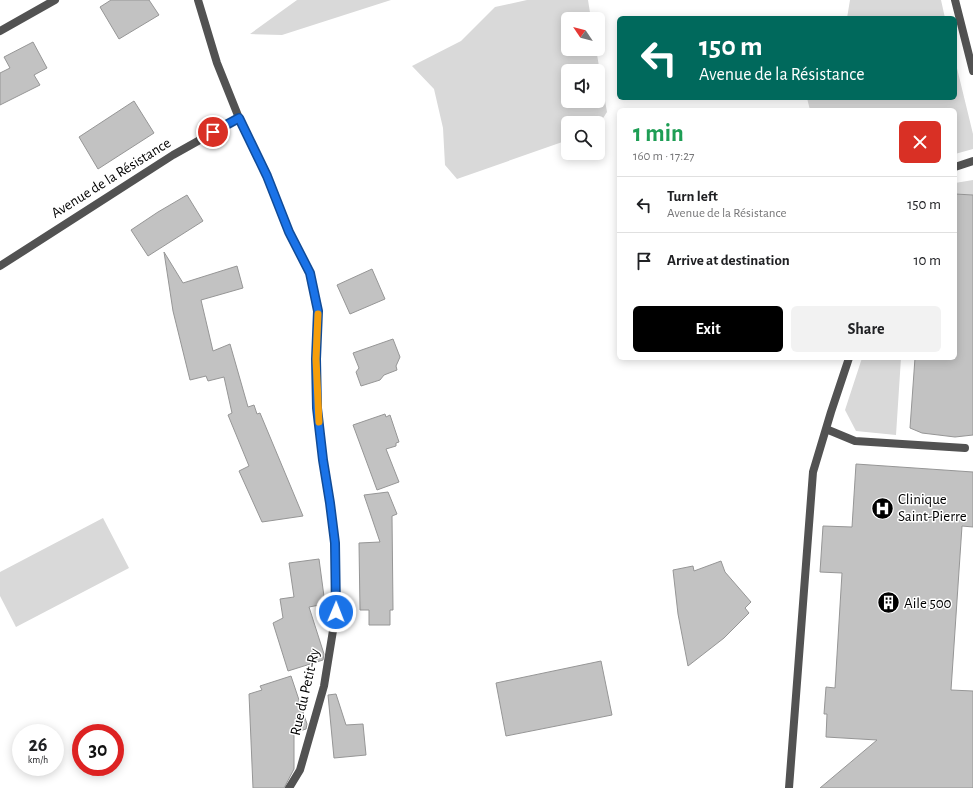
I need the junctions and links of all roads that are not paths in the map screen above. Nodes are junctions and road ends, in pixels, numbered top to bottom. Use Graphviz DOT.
graph roads {
  1 [pos="55,0"];
  2 [pos="198,0"];
  3 [pos="955,0"];
  4 [pos="0,31"];
  5 [pos="973,71"];
  6 [pos="239,118"];
  7 [pos="973,161"];
  8 [pos="957,166"];
  9 [pos="0,266"];
  10 [pos="848,360"];
  11 [pos="826,429"];
  12 [pos="965,448"];
  13 [pos="289,788"];
  14 [pos="789,788"];
  1 -- 4 [label="street"];
  2 -- 6 [label="street, Rue du Petit-Ry"];
  3 -- 5 [label="street"];
  6 -- 9 [label="street, Avenue de la Résistance"];
  6 -- 13 [label="street, Rue du Petit-Ry"];
  7 -- 8 [label="street"];
  10 -- 11 [label="street"];
  11 -- 12 [label="street"];
  11 -- 14 [label="street"];
}
